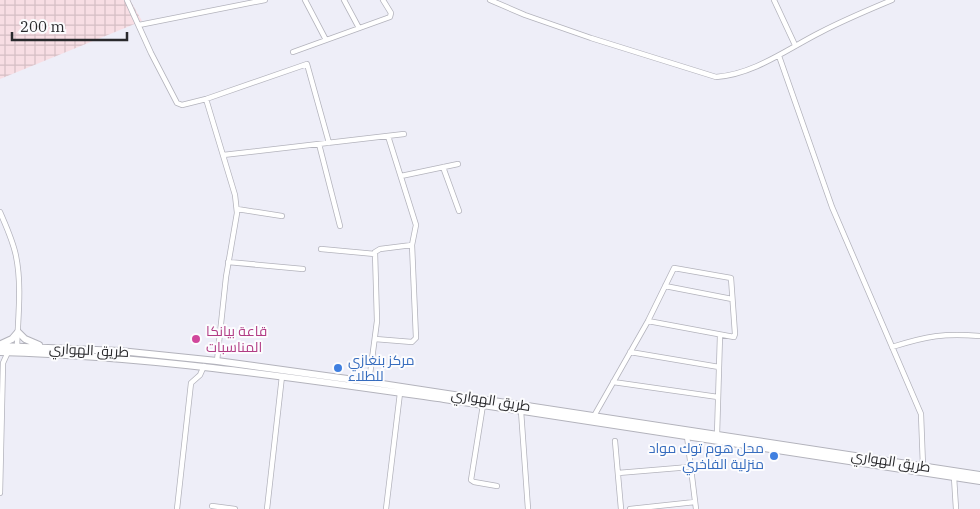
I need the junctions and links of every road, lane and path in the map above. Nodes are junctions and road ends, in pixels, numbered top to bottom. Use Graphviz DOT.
graph roads {
  1 [pos="128,0"];
  2 [pos="265,0"];
  3 [pos="305,0"];
  4 [pos="344,0"];
  5 [pos="383,0"];
  6 [pos="490,0"];
  7 [pos="774,0"];
  8 [pos="892,0"];
  9 [pos="495,2"];
  10 [pos="138,26"];
  11 [pos="359,28"];
  12 [pos="326,40"];
  13 [pos="795,45"];
  14 [pos="293,52"];
  15 [pos="779,56"];
  16 [pos="206,99"];
  17 [pos="404,134"];
  18 [pos="388,136"];
  19 [pos="329,143"];
  20 [pos="319,144"];
  21 [pos="222,155"];
  22 [pos="458,164"];
  23 [pos="444,167"];
  24 [pos="400,176"];
  25 [pos="237,209"];
  26 [pos="459,211"];
  27 [pos="0,212"];
  28 [pos="282,216"];
  29 [pos="340,226"];
  30 [pos="412,245"];
  31 [pos="321,249"];
  32 [pos="375,254"];
  33 [pos="228,262"];
  34 [pos="303,269"];
  35 [pos="665,286"];
  36 [pos="732,299"];
  37 [pos="648,321"];
  38 [pos="18,332"];
  39 [pos="720,335"];
  40 [pos="980,336"];
  41 [pos="374,339"];
  42 [pos="0,345"];
  43 [pos="17,347"];
  44 [pos="892,347"];
  45 [pos="45,348"];
  46 [pos="0,352"];
  47 [pos="8,352"];
  48 [pos="630,352"];
  49 [pos="0,356"];
  50 [pos="183,361"];
  51 [pos="217,361"];
  52 [pos="3,363"];
  53 [pos="204,366"];
  54 [pos="719,367"];
  55 [pos="282,376"];
  56 [pos="369,382"];
  57 [pos="613,382"];
  58 [pos="400,393"];
  59 [pos="718,397"];
  60 [pos="483,405"];
  61 [pos="521,411"];
  62 [pos="594,416"];
  63 [pos="717,435"];
  64 [pos="687,436"];
  65 [pos="615,441"];
  66 [pos="773,447"];
  67 [pos="924,466"];
  68 [pos="690,467"];
  69 [pos="618,473"];
  70 [pos="980,475"];
  71 [pos="954,477"];
  72 [pos="980,481"];
  73 [pos="497,486"];
  74 [pos="0,493"];
  75 [pos="695,502"];
  76 [pos="212,506"];
  77 [pos="177,509"];
  78 [pos="235,509"];
  79 [pos="267,509"];
  80 [pos="386,509"];
  81 [pos="528,509"];
  82 [pos="621,509"];
  83 [pos="630,509"];
  84 [pos="696,509"];
  85 [pos="956,509"];
  1 -- 10 [label="street"];
  2 -- 10 [label="street"];
  3 -- 12 [label="street"];
  4 -- 11 [label="street"];
  5 -- 11 [label="street"];
  6 -- 9 [label="street"];
  7 -- 13 [label="street"];
  8 -- 13 [label="street"];
  9 -- 15 [label="street"];
  10 -- 16 [label="street"];
  11 -- 12 [label="street"];
  12 -- 14 [label="street"];
  13 -- 15 [label="street"];
  15 -- 44 [label="street"];
  16 -- 19 [label="street"];
  16 -- 21 [label="street"];
  17 -- 18 [label="street"];
  18 -- 19 [label="street"];
  18 -- 24 [label="street"];
  19 -- 20 [label="street"];
  20 -- 21 [label="street"];
  20 -- 29 [label="street"];
  21 -- 25 [label="street"];
  22 -- 23 [label="street"];
  23 -- 24 [label="street"];
  23 -- 26 [label="street"];
  24 -- 30 [label="street"];
  25 -- 28 [label="street"];
  25 -- 33 [label="street"];
  27 -- 38 [label="street"];
  30 -- 32 [label="street"];
  30 -- 41 [label="street"];
  31 -- 32 [label="street"];
  32 -- 41 [label="street"];
  33 -- 34 [label="street"];
  33 -- 51 [label="street"];
  35 -- 36 [label="street"];
  35 -- 36 [label="street"];
  35 -- 37 [label="street"];
  36 -- 39 [label="street"];
  37 -- 39 [label="street"];
  37 -- 48 [label="street"];
  38 -- 42 [label="highway"];
  38 -- 43 [label="street"];
  38 -- 45 [label="highway"];
  39 -- 54 [label="street"];
  40 -- 44 [label="street"];
  41 -- 56 [label="street"];
  42 -- 43 [label="highway, طريق الهواري"];
  43 -- 45 [label="highway, طريق الهواري"];
  44 -- 67 [label="street"];
  45 -- 50 [label="highway, طريق الهواري"];
  46 -- 47 [label="highway, طريق الهواري"];
  47 -- 50 [label="highway, طريق الهواري"];
  47 -- 52 [label="street"];
  48 -- 54 [label="street"];
  48 -- 57 [label="street"];
  49 -- 52 [label="street"];
  50 -- 51 [label="highway, طريق الهواري"];
  50 -- 53 [label="highway, طريق الهواري"];
  51 -- 56 [label="highway, طريق الهواري"];
  52 -- 74 [label="street"];
  53 -- 55 [label="highway, طريق الهواري"];
  53 -- 77 [label="street"];
  54 -- 59 [label="street"];
  55 -- 58 [label="highway, طريق الهواري"];
  55 -- 79 [label="street"];
  56 -- 62 [label="highway, طريق الهواري"];
  57 -- 59 [label="street"];
  57 -- 62 [label="street"];
  58 -- 60 [label="highway, طريق الهواري"];
  58 -- 80 [label="street"];
  59 -- 63 [label="street"];
  60 -- 61 [label="highway, طريق الهواري"];
  60 -- 73 [label="street"];
  61 -- 64 [label="highway, طريق الهواري"];
  61 -- 81 [label="street"];
  62 -- 63 [label="highway, طريق الهواري"];
  63 -- 66 [label="highway, طريق الهواري"];
  64 -- 66 [label="highway, طريق الهواري"];
  64 -- 68 [label="street"];
  65 -- 69 [label="street"];
  66 -- 67 [label="highway, طريق الهواري"];
  66 -- 71 [label="highway, طريق الهواري"];
  67 -- 70 [label="highway, طريق الهواري"];
  68 -- 69 [label="street"];
  68 -- 75 [label="street"];
  69 -- 82 [label="street"];
  71 -- 72 [label="highway, طريق الهواري"];
  71 -- 85 [label="street"];
  75 -- 83 [label="street"];
  75 -- 84 [label="street"];
  76 -- 78 [label="street"];
}
